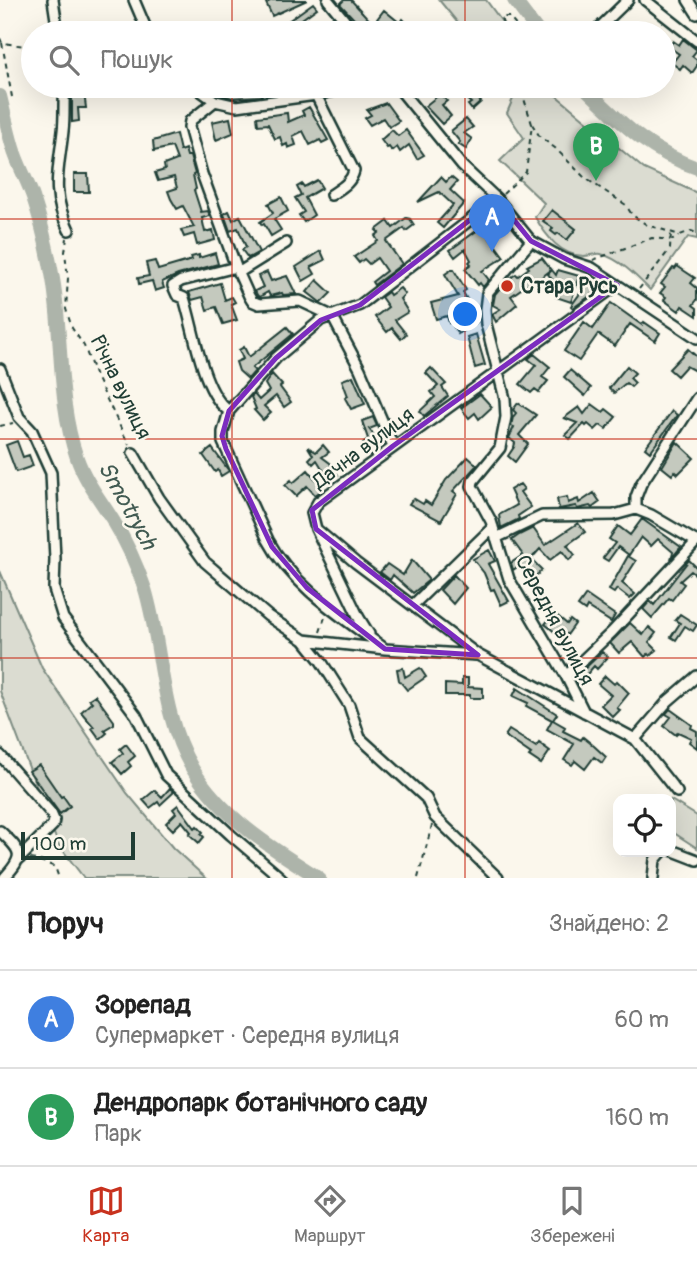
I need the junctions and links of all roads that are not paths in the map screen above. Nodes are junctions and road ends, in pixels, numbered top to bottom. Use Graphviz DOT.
graph roads {
  1 [pos="53,0"];
  2 [pos="134,0"];
  3 [pos="328,0"];
  4 [pos="628,0"];
  5 [pos="645,0"];
  6 [pos="688,0"];
  7 [pos="697,14"];
  8 [pos="56,21"];
  9 [pos="143,21"];
  10 [pos="345,21"];
  11 [pos="606,21"];
  12 [pos="673,21"];
  13 [pos="676,23"];
  14 [pos="696,38"];
  15 [pos="64,98"];
  16 [pos="211,98"];
  17 [pos="294,98"];
  18 [pos="318,98"];
  19 [pos="407,98"];
  20 [pos="215,101"];
  21 [pos="331,195"];
  22 [pos="497,199"];
  23 [pos="69,230"];
  24 [pos="531,241"];
  25 [pos="286,243"];
  26 [pos="237,270"];
  27 [pos="621,287"];
  28 [pos="332,316"];
  29 [pos="697,338"];
  30 [pos="0,369"];
  31 [pos="498,372"];
  32 [pos="697,398"];
  33 [pos="229,411"];
  34 [pos="393,446"];
  35 [pos="133,453"];
  36 [pos="636,509"];
  37 [pos="493,527"];
  38 [pos="316,529"];
  39 [pos="496,537"];
  40 [pos="697,541"];
  41 [pos="413,606"];
  42 [pos="371,639"];
  43 [pos="309,640"];
  44 [pos="385,649"];
  45 [pos="478,655"];
  46 [pos="566,676"];
  47 [pos="697,676"];
  48 [pos="585,713"];
  49 [pos="635,739"];
  50 [pos="0,755"];
  51 [pos="677,792"];
  52 [pos="0,831"];
  53 [pos="676,852"];
  54 [pos="658,857"];
  55 [pos="19,859"];
  56 [pos="697,860"];
  57 [pos="4,878"];
  58 [pos="281,878"];
  59 [pos="498,878"];
  60 [pos="653,878"];
  1 -- 8 [label="street"];
  2 -- 9 [label="street"];
  3 -- 10 [label="street"];
  4 -- 11 [label="street"];
  5 -- 12 [label="street"];
  6 -- 7 [label="street"];
  13 -- 14 [label="street"];
  15 -- 23 [label="street"];
  16 -- 20 [label="street"];
  17 -- 20 [label="street"];
  18 -- 21 [label="street"];
  19 -- 22 [label="street"];
  20 -- 26 [label="street"];
  22 -- 24 [label="street"];
  22 -- 28 [label="street"];
  24 -- 27 [label="street"];
  24 -- 31 [label="street, Середня вулиця"];
  25 -- 26 [label="street"];
  26 -- 28 [label="street"];
  26 -- 33 [label="street"];
  27 -- 29 [label="street"];
  27 -- 31 [label="street, Дачна вулиця"];
  28 -- 33 [label="street"];
  28 -- 34 [label="street"];
  30 -- 58 [label="street"];
  31 -- 34 [label="street, Дачна вулиця"];
  31 -- 37 [label="street, Середня вулиця"];
  32 -- 36 [label="street"];
  33 -- 42 [label="street"];
  34 -- 38 [label="street, Дачна вулиця"];
  35 -- 43 [label="street, Річна вулиця"];
  36 -- 39 [label="street"];
  36 -- 40 [label="street"];
  37 -- 39 [label="street, Середня вулиця"];
  37 -- 41 [label="street"];
  38 -- 41 [label="street"];
  38 -- 42 [label="street"];
  39 -- 46 [label="street, Середня вулиця"];
  40 -- 46 [label="street"];
  41 -- 45 [label="street"];
  42 -- 44 [label="street"];
  43 -- 44 [label="street, Річна вулиця"];
  43 -- 59 [label="street, Річна вулиця"];
  44 -- 45 [label="street, Річна вулиця"];
  45 -- 48 [label="street, Середня вулиця"];
  46 -- 48 [label="street, Середня вулиця"];
  47 -- 49 [label="street"];
  48 -- 49 [label="street, Середня вулиця"];
  49 -- 51 [label="street, Середня вулиця"];
  50 -- 55 [label="street"];
  52 -- 55 [label="street"];
  53 -- 56 [label="street"];
  54 -- 60 [label="street"];
  55 -- 57 [label="street"];
}
